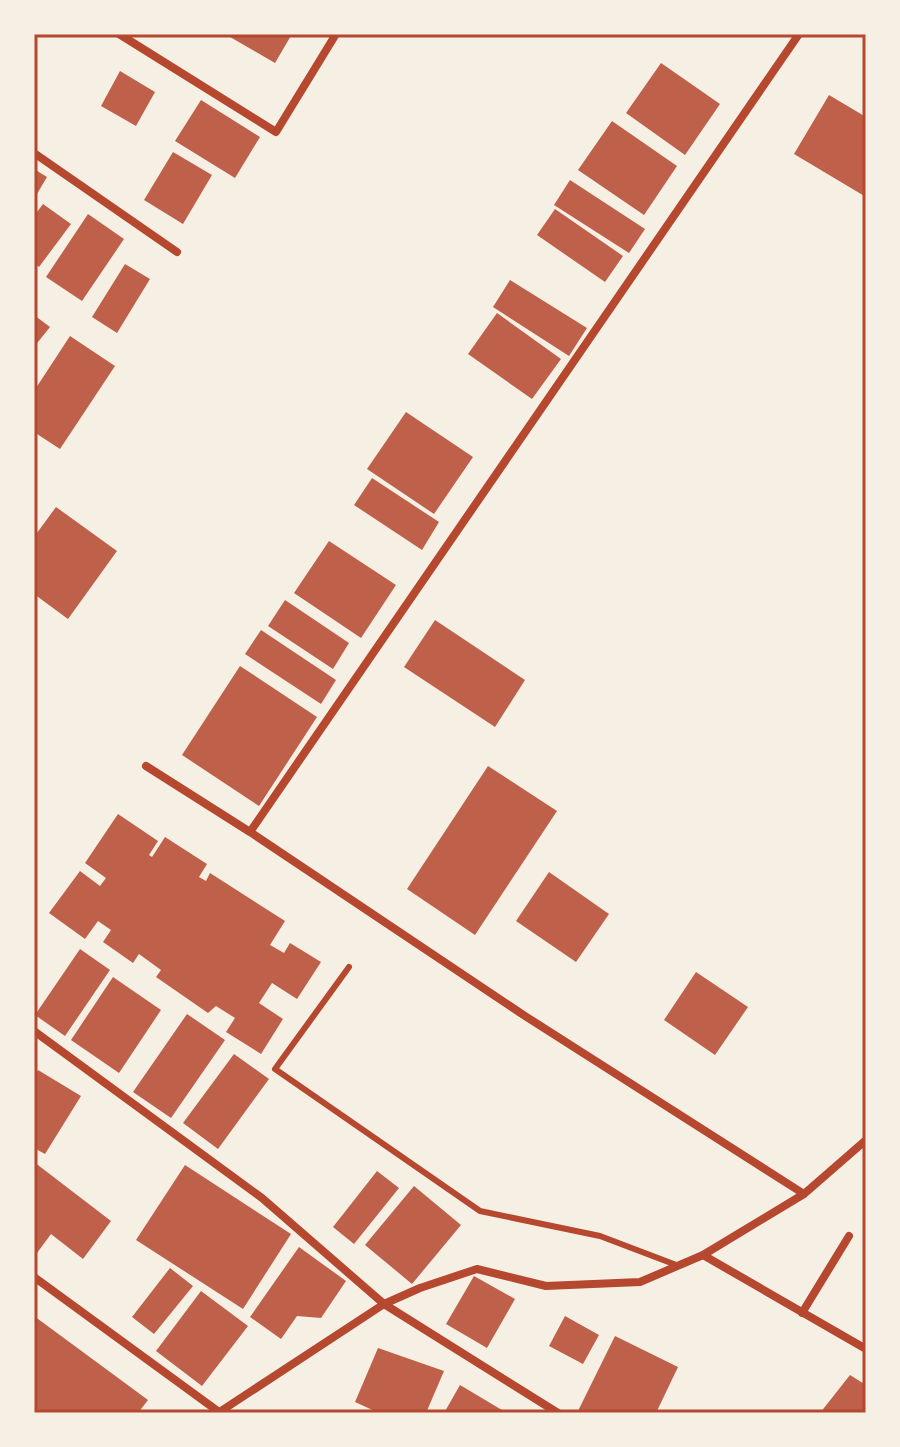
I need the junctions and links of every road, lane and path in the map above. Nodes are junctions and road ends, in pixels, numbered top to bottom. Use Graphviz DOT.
graph roads {
  1 [pos="119,34"];
  2 [pos="336,34"];
  3 [pos="799,34"];
  4 [pos="34,153"];
  5 [pos="177,252"];
  6 [pos="146,766"];
  7 [pos="250,832"];
  8 [pos="349,967"];
  9 [pos="34,1031"];
  10 [pos="866,1140"];
  11 [pos="804,1194"];
  12 [pos="849,1236"];
  13 [pos="703,1255"];
  14 [pos="679,1266"];
  15 [pos="34,1277"];
  16 [pos="384,1304"];
  17 [pos="802,1313"];
  18 [pos="866,1349"];
  19 [pos="218,1413"];
  20 [pos="558,1413"];
  1 -- 2 [label="street"];
  3 -- 7 [label="street"];
  4 -- 5 [label="street"];
  6 -- 7 [label="street"];
  7 -- 11 [label="street"];
  8 -- 14 [label="lane"];
  9 -- 16 [label="street"];
  10 -- 11 [label="street"];
  11 -- 13 [label="street"];
  12 -- 17 [label="street"];
  13 -- 14 [label="street"];
  13 -- 17 [label="street"];
  14 -- 16 [label="street"];
  15 -- 19 [label="street"];
  16 -- 19 [label="street"];
  16 -- 20 [label="street"];
  17 -- 18 [label="street"];
}
